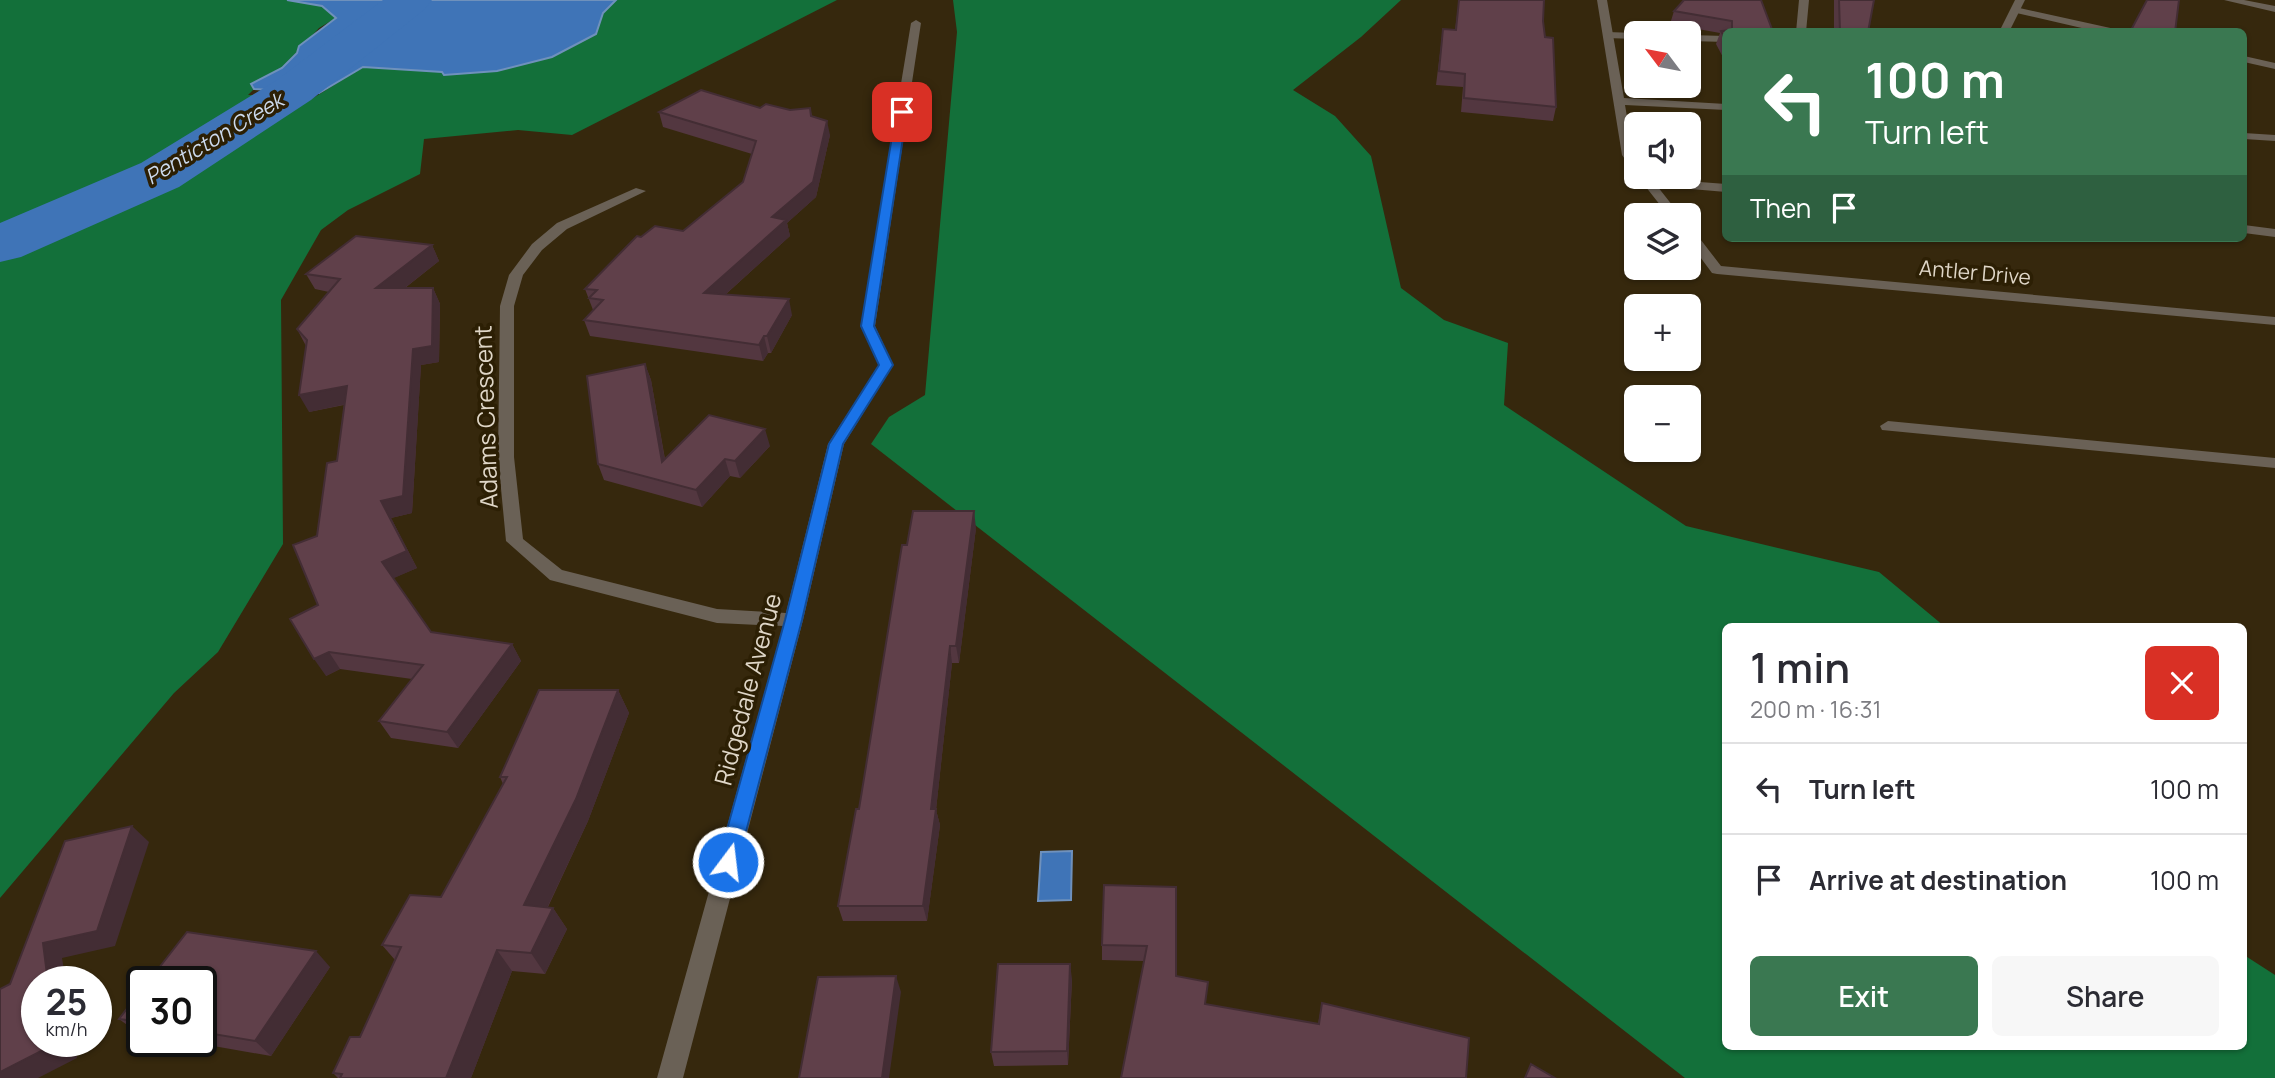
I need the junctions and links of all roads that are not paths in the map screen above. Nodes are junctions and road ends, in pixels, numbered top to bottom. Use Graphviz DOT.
graph roads {
  1 [pos="1602,0"];
  2 [pos="1804,0"];
  3 [pos="2229,0"];
  4 [pos="2017,5"];
  5 [pos="2275,9"];
  6 [pos="915,23"];
  7 [pos="1801,28"];
  8 [pos="2006,28"];
  9 [pos="2100,28"];
  10 [pos="1608,35"];
  11 [pos="1624,36"];
  12 [pos="1701,38"];
  13 [pos="1722,39"];
  14 [pos="2247,61"];
  15 [pos="2275,66"];
  16 [pos="1618,102"];
  17 [pos="1722,107"];
  18 [pos="1624,134"];
  19 [pos="2247,136"];
  20 [pos="2275,138"];
  21 [pos="1701,185"];
  22 [pos="1722,188"];
  23 [pos="1654,189"];
  24 [pos="640,191"];
  25 [pos="1665,203"];
  26 [pos="2247,229"];
  27 [pos="2275,233"];
  28 [pos="1701,249"];
  29 [pos="2275,321"];
  30 [pos="1888,426"];
  31 [pos="2275,463"];
  32 [pos="793,620"];
  33 [pos="670,1078"];
  1 -- 10 [label="street"];
  2 -- 7 [label="street"];
  3 -- 5 [label="street"];
  4 -- 8 [label="street"];
  4 -- 9 [label="street"];
  6 -- 32 [label="street, Ridgedale Avenue"];
  10 -- 11 [label="street"];
  10 -- 16 [label="street"];
  12 -- 13 [label="street"];
  14 -- 15 [label="street"];
  16 -- 17 [label="street"];
  16 -- 18 [label="street"];
  19 -- 20 [label="street"];
  21 -- 22 [label="street"];
  23 -- 25 [label="street"];
  24 -- 32 [label="street, Adams Crescent"];
  26 -- 27 [label="street"];
  28 -- 29 [label="street, Antler Drive"];
  30 -- 31 [label="street"];
  32 -- 33 [label="street, Ridgedale Avenue"];
}
